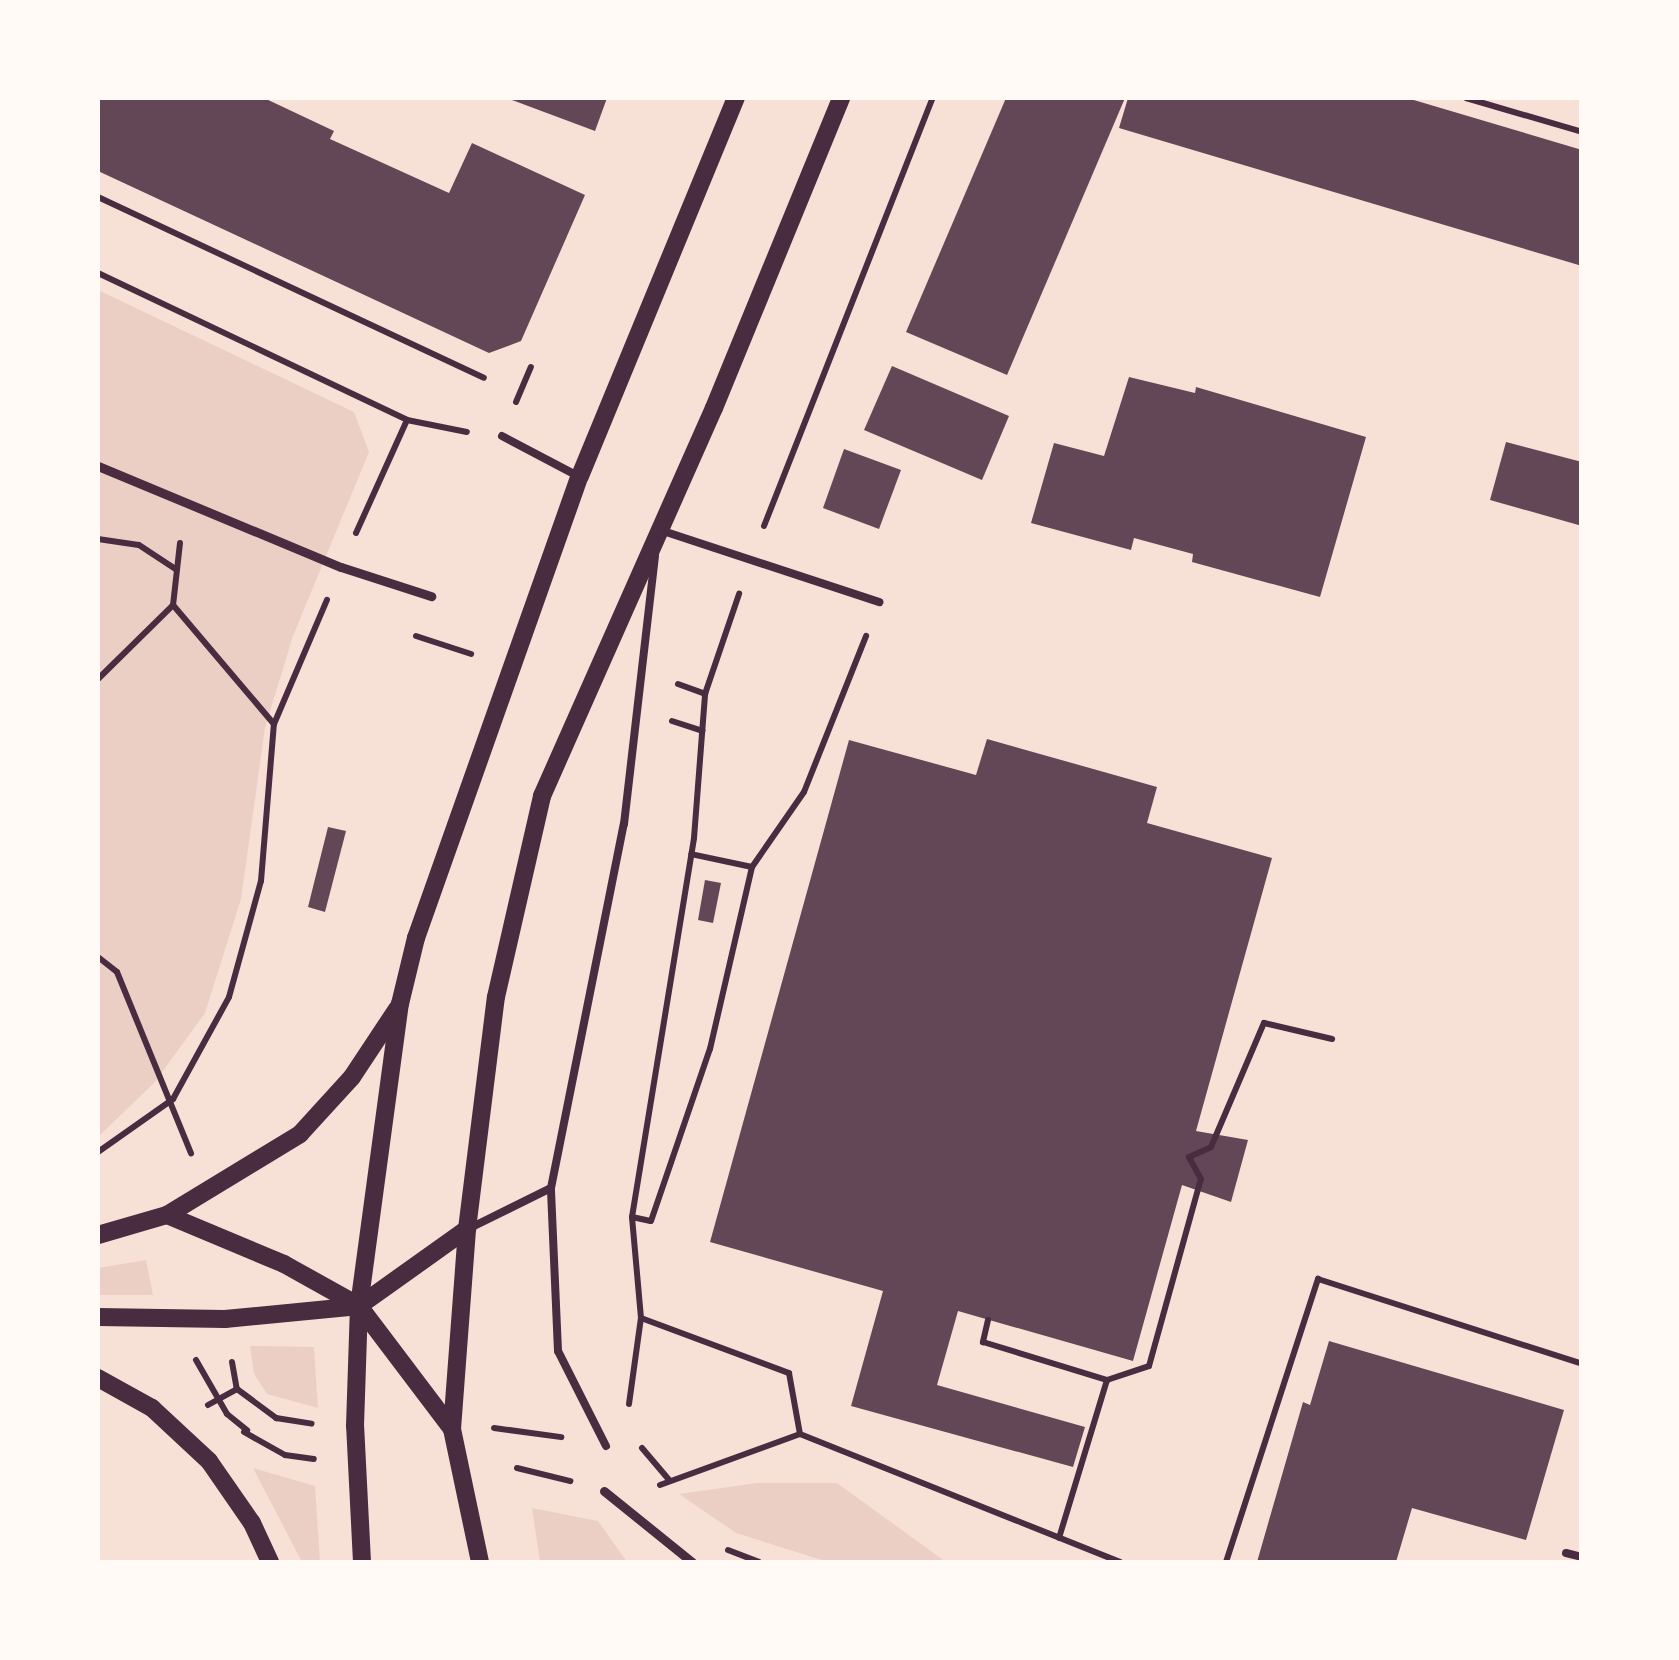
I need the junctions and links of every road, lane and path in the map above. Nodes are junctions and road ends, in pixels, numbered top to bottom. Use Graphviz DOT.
graph roads {
  1 [pos="736,98"];
  2 [pos="841,98"];
  3 [pos="933,98"];
  4 [pos="1466,98"];
  5 [pos="1582,132"];
  6 [pos="98,198"];
  7 [pos="98,273"];
  8 [pos="484,378"];
  9 [pos="502,436"];
  10 [pos="98,466"];
  11 [pos="580,476"];
  12 [pos="183,502"];
  13 [pos="658,530"];
  14 [pos="98,538"];
  15 [pos="751,560"];
  16 [pos="341,567"];
  17 [pos="178,571"];
  18 [pos="431,596"];
  19 [pos="879,602"];
  20 [pos="173,606"];
  21 [pos="98,679"];
  22 [pos="675,684"];
  23 [pos="705,694"];
  24 [pos="274,724"];
  25 [pos="691,854"];
  26 [pos="752,866"];
  27 [pos="98,958"];
  28 [pos="400,1004"];
  29 [pos="1332,1039"];
  30 [pos="173,1099"];
  31 [pos="98,1152"];
  32 [pos="551,1188"];
  33 [pos="167,1215"];
  34 [pos="632,1217"];
  35 [pos="467,1229"];
  36 [pos="98,1235"];
  37 [pos="359,1306"];
  38 [pos="98,1318"];
  39 [pos="641,1318"];
  40 [pos="988,1320"];
  41 [pos="228,1342"];
  42 [pos="1582,1364"];
  43 [pos="98,1378"];
  44 [pos="203,1380"];
  45 [pos="1107,1380"];
  46 [pos="237,1388"];
  47 [pos="216,1398"];
  48 [pos="227,1414"];
  49 [pos="313,1424"];
  50 [pos="452,1429"];
  51 [pos="626,1429"];
  52 [pos="800,1434"];
  53 [pos="236,1439"];
  54 [pos="606,1446"];
  55 [pos="314,1459"];
  56 [pos="517,1468"];
  57 [pos="670,1481"];
  58 [pos="604,1490"];
  59 [pos="1059,1538"];
  60 [pos="1566,1553"];
  61 [pos="1582,1558"];
  62 [pos="270,1562"];
  63 [pos="362,1562"];
  64 [pos="480,1562"];
  65 [pos="692,1562"];
  66 [pos="1120,1562"];
  67 [pos="1226,1562"];
  1 -- 11 [label="street"];
  2 -- 13 [label="street"];
  3 -- 15 [label="path"];
  4 -- 5 [label="path"];
  6 -- 8 [label="path"];
  7 -- 16 [label="path"];
  9 -- 11 [label="lane"];
  10 -- 12 [label="street"];
  11 -- 28 [label="street"];
  12 -- 16 [label="street"];
  12 -- 17 [label="path"];
  13 -- 15 [label="lane"];
  13 -- 32 [label="lane"];
  13 -- 35 [label="street"];
  14 -- 17 [label="path"];
  15 -- 19 [label="lane"];
  15 -- 23 [label="path"];
  16 -- 18 [label="street"];
  16 -- 24 [label="path"];
  17 -- 20 [label="path"];
  19 -- 26 [label="path"];
  20 -- 21 [label="path"];
  20 -- 24 [label="path"];
  22 -- 23 [label="path"];
  23 -- 25 [label="path"];
  24 -- 30 [label="path"];
  25 -- 26 [label="path"];
  25 -- 34 [label="path"];
  26 -- 34 [label="path"];
  27 -- 30 [label="path"];
  28 -- 33 [label="street"];
  28 -- 37 [label="street"];
  29 -- 45 [label="path"];
  30 -- 31 [label="path"];
  32 -- 35 [label="lane"];
  32 -- 54 [label="lane"];
  33 -- 36 [label="street"];
  33 -- 37 [label="street"];
  34 -- 39 [label="path"];
  35 -- 37 [label="street"];
  35 -- 50 [label="street"];
  37 -- 38 [label="street"];
  37 -- 50 [label="street"];
  37 -- 63 [label="street"];
  39 -- 51 [label="path"];
  39 -- 52 [label="path"];
  40 -- 45 [label="path"];
  41 -- 46 [label="path"];
  42 -- 67 [label="path"];
  43 -- 62 [label="street"];
  44 -- 47 [label="path"];
  45 -- 59 [label="path"];
  46 -- 47 [label="path"];
  46 -- 49 [label="path"];
  47 -- 48 [label="path"];
  50 -- 64 [label="street"];
  51 -- 54 [label="path"];
  51 -- 57 [label="path"];
  52 -- 57 [label="path"];
  52 -- 59 [label="path"];
  53 -- 55 [label="path"];
  56 -- 58 [label="path"];
  57 -- 58 [label="path"];
  58 -- 65 [label="street"];
  59 -- 66 [label="path"];
  60 -- 61 [label="lane"];
}
